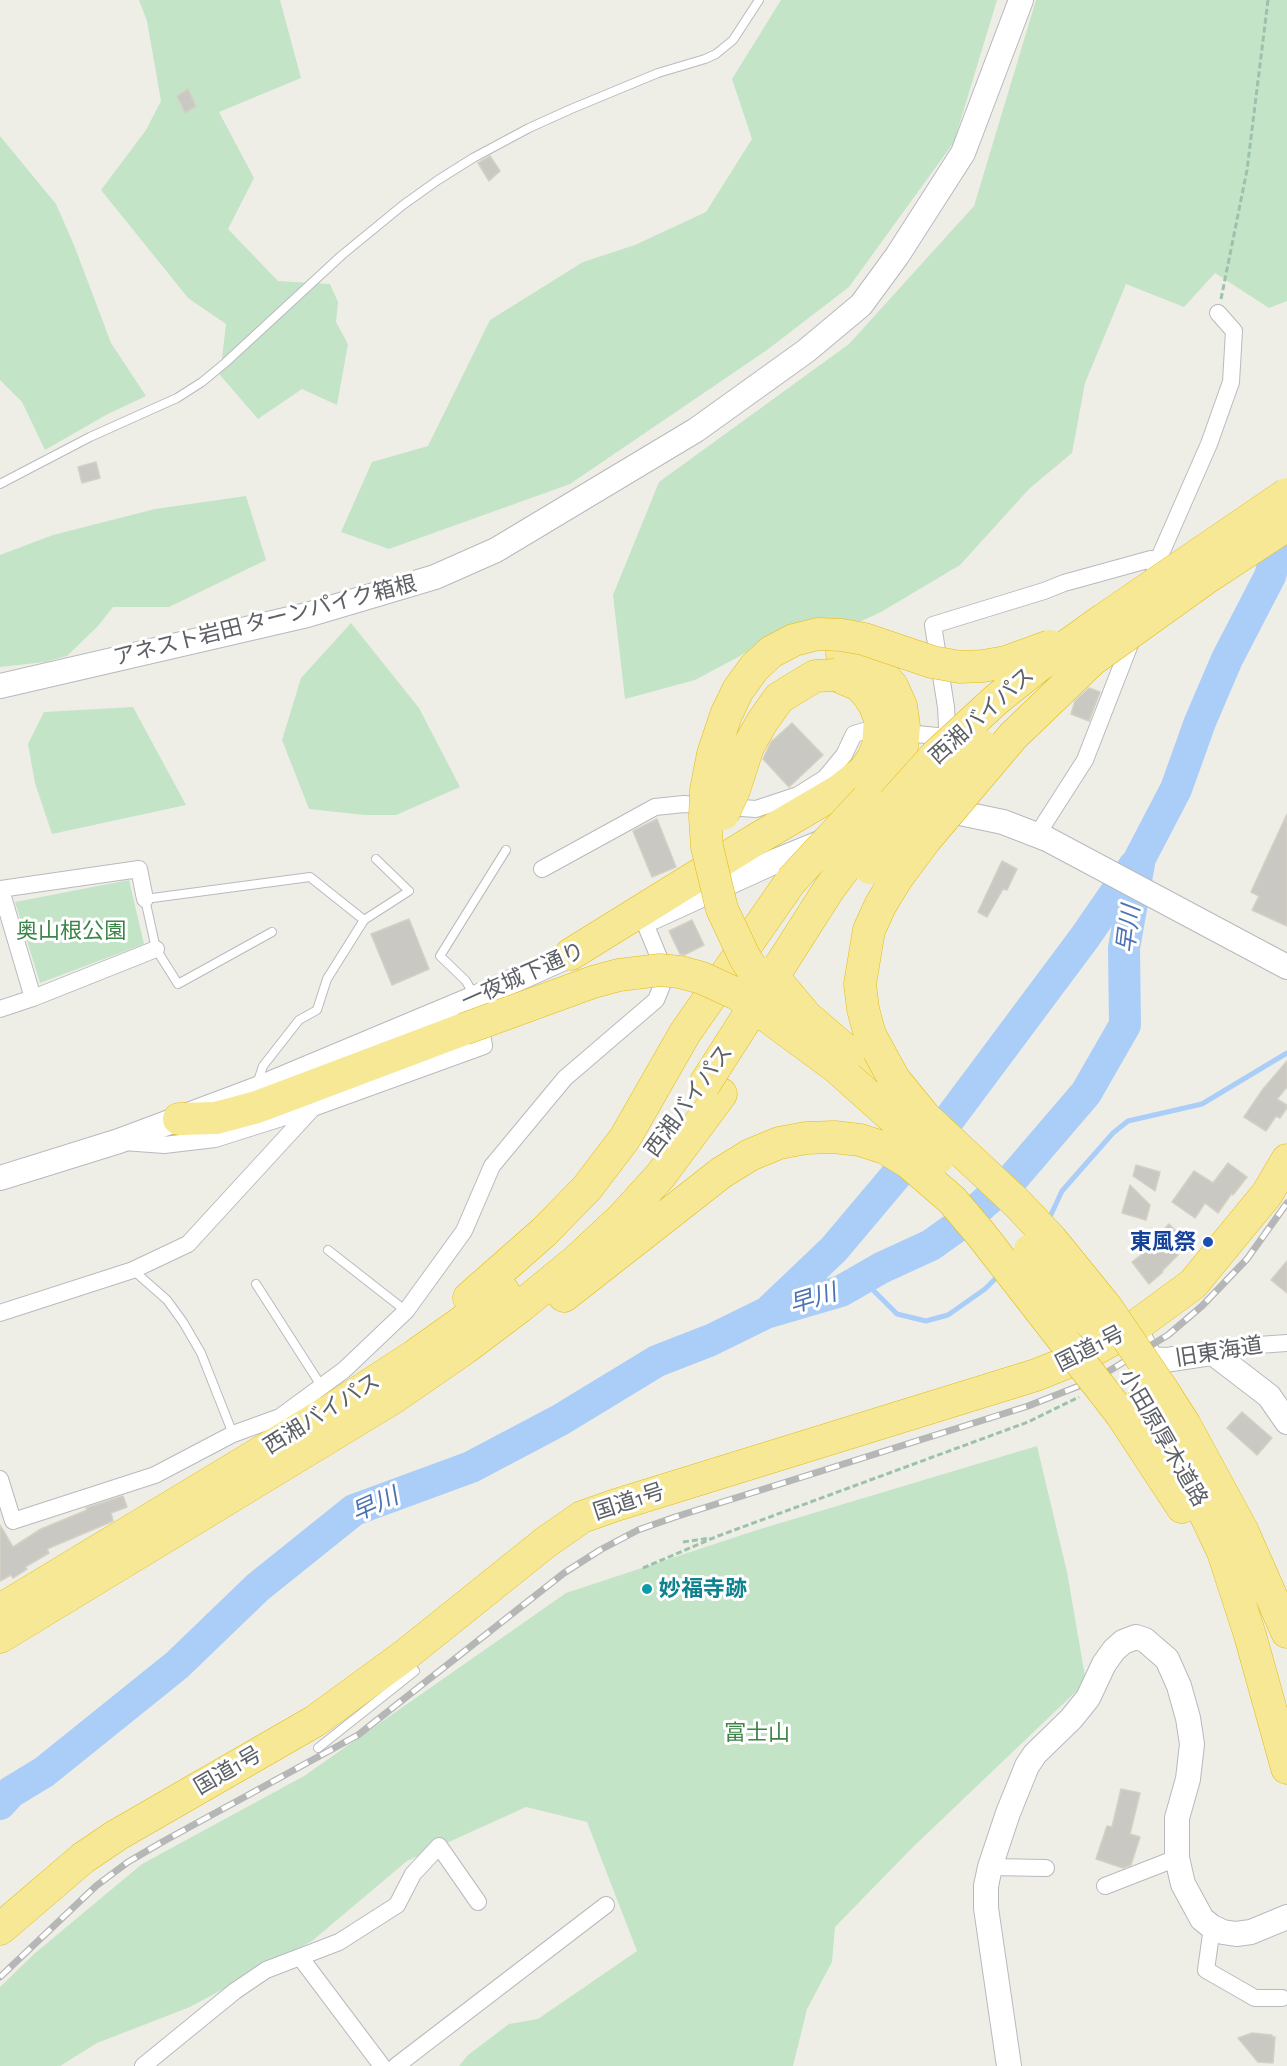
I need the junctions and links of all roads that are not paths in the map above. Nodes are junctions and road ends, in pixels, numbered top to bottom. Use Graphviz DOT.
graph roads {
  1 [pos="759,0"];
  2 [pos="1021,0"];
  3 [pos="1218,313"];
  4 [pos="0,484"];
  5 [pos="1287,494"];
  6 [pos="1287,525"];
  7 [pos="1158,563"];
  8 [pos="1104,619"];
  9 [pos="1094,658"];
  10 [pos="838,664"];
  11 [pos="0,686"];
  12 [pos="864,731"];
  13 [pos="916,734"];
  14 [pos="948,737"];
  15 [pos="939,813"];
  16 [pos="1042,837"];
  17 [pos="506,850"];
  18 [pos="376,859"];
  19 [pos="542,869"];
  20 [pos="1,890"];
  21 [pos="145,899"];
  22 [pos="364,920"];
  23 [pos="644,921"];
  24 [pos="272,932"];
  25 [pos="156,949"];
  26 [pos="571,954"];
  27 [pos="1287,967"];
  28 [pos="33,998"];
  29 [pos="475,998"];
  30 [pos="0,1009"];
  31 [pos="836,1067"];
  32 [pos="255,1090"];
  33 [pos="713,1090"];
  34 [pos="313,1108"];
  35 [pos="925,1117"];
  36 [pos="179,1119"];
  37 [pos="118,1141"];
  38 [pos="1287,1160"];
  39 [pos="0,1178"];
  40 [pos="328,1250"];
  41 [pos="133,1270"];
  42 [pos="256,1284"];
  43 [pos="406,1311"];
  44 [pos="0,1313"];
  45 [pos="1133,1328"];
  46 [pos="1287,1343"];
  47 [pos="1213,1353"];
  48 [pos="326,1398"];
  49 [pos="393,1398"];
  50 [pos="1142,1401"];
  51 [pos="1287,1422"];
  52 [pos="233,1434"];
  53 [pos="0,1479"];
  54 [pos="6,1523"];
  55 [pos="0,1610"];
  56 [pos="1287,1632"];
  57 [pos="0,1637"];
  58 [pos="404,1656"];
  59 [pos="318,1748"];
  60 [pos="1287,1768"];
  61 [pos="1177,1858"];
  62 [pos="990,1866"];
  63 [pos="1046,1868"];
  64 [pos="1105,1886"];
  65 [pos="478,1902"];
  66 [pos="606,1905"];
  67 [pos="1287,1917"];
  68 [pos="1212,1927"];
  69 [pos="0,1929"];
  70 [pos="300,1957"];
  71 [pos="1282,1998"];
  72 [pos="143,2066"];
  73 [pos="382,2066"];
  74 [pos="396,2066"];
  75 [pos="1009,2066"];
  1 -- 4 [label="lane"];
  2 -- 11 [label="street, アネスト岩田 ターンパイク箱根"];
  3 -- 7 [label="street"];
  5 -- 8 [label="highway, 西湘バイパス, bridge"];
  6 -- 9 [label="highway, 西湘バイパス, bridge"];
  7 -- 14 [label="street"];
  7 -- 16 [label="street"];
  8 -- 31 [label="highway, bridge"];
  8 -- 33 [label="highway, 西湘バイパス, bridge"];
  9 -- 33 [label="highway, 西湘バイパス, bridge"];
  9 -- 35 [label="highway, bridge"];
  10 -- 26 [label="highway"];
  10 -- 35 [label="highway, bridge"];
  10 -- 48 [label="highway, bridge"];
  12 -- 19 [label="street"];
  13 -- 14 [label="street"];
  14 -- 15 [label="street"];
  15 -- 16 [label="street, 一夜城下通り"];
  15 -- 23 [label="street, 一夜城下通り"];
  16 -- 27 [label="street, 一夜城下通り"];
  17 -- 29 [label="lane"];
  18 -- 22 [label="lane"];
  20 -- 21 [label="street"];
  20 -- 28 [label="street"];
  21 -- 22 [label="lane"];
  21 -- 25 [label="lane"];
  22 -- 32 [label="lane"];
  23 -- 26 [label="street, 一夜城下通り"];
  23 -- 43 [label="street"];
  24 -- 25 [label="lane"];
  25 -- 28 [label="street"];
  26 -- 29 [label="street, 一夜城下通り"];
  28 -- 30 [label="street"];
  29 -- 32 [label="street, 一夜城下通り"];
  29 -- 34 [label="street"];
  31 -- 36 [label="highway, bridge"];
  31 -- 50 [label="highway, 小田原厚木道路, bridge"];
  32 -- 36 [label="street, 一夜城下通り"];
  33 -- 48 [label="highway, 西湘バイパス"];
  33 -- 49 [label="highway, 西湘バイパス"];
  34 -- 37 [label="street"];
  34 -- 41 [label="street"];
  35 -- 50 [label="highway, 小田原厚木道路, bridge"];
  36 -- 37 [label="street, 一夜城下通り"];
  37 -- 39 [label="street, 一夜城下通り"];
  38 -- 45 [label="highway, 国道1号"];
  40 -- 43 [label="lane"];
  41 -- 44 [label="street"];
  41 -- 52 [label="lane"];
  42 -- 48 [label="lane"];
  43 -- 48 [label="street"];
  45 -- 47 [label="street, 旧東海道"];
  45 -- 58 [label="highway, 国道1号"];
  46 -- 47 [label="street, 旧東海道"];
  47 -- 51 [label="street"];
  48 -- 52 [label="street"];
  48 -- 55 [label="highway, 西湘バイパス"];
  49 -- 50 [label="highway, bridge"];
  49 -- 57 [label="highway, 西湘バイパス"];
  50 -- 56 [label="highway, 小田原厚木道路"];
  50 -- 60 [label="highway, 小田原厚木道路"];
  52 -- 54 [label="street"];
  53 -- 54 [label="street"];
  58 -- 59 [label="lane"];
  58 -- 69 [label="highway, 国道1号"];
  61 -- 62 [label="street"];
  61 -- 64 [label="street"];
  61 -- 68 [label="street"];
  62 -- 63 [label="street"];
  62 -- 75 [label="street"];
  65 -- 70 [label="street"];
  66 -- 74 [label="street"];
  67 -- 68 [label="street"];
  68 -- 71 [label="street"];
  70 -- 72 [label="street"];
  70 -- 73 [label="street"];
}
